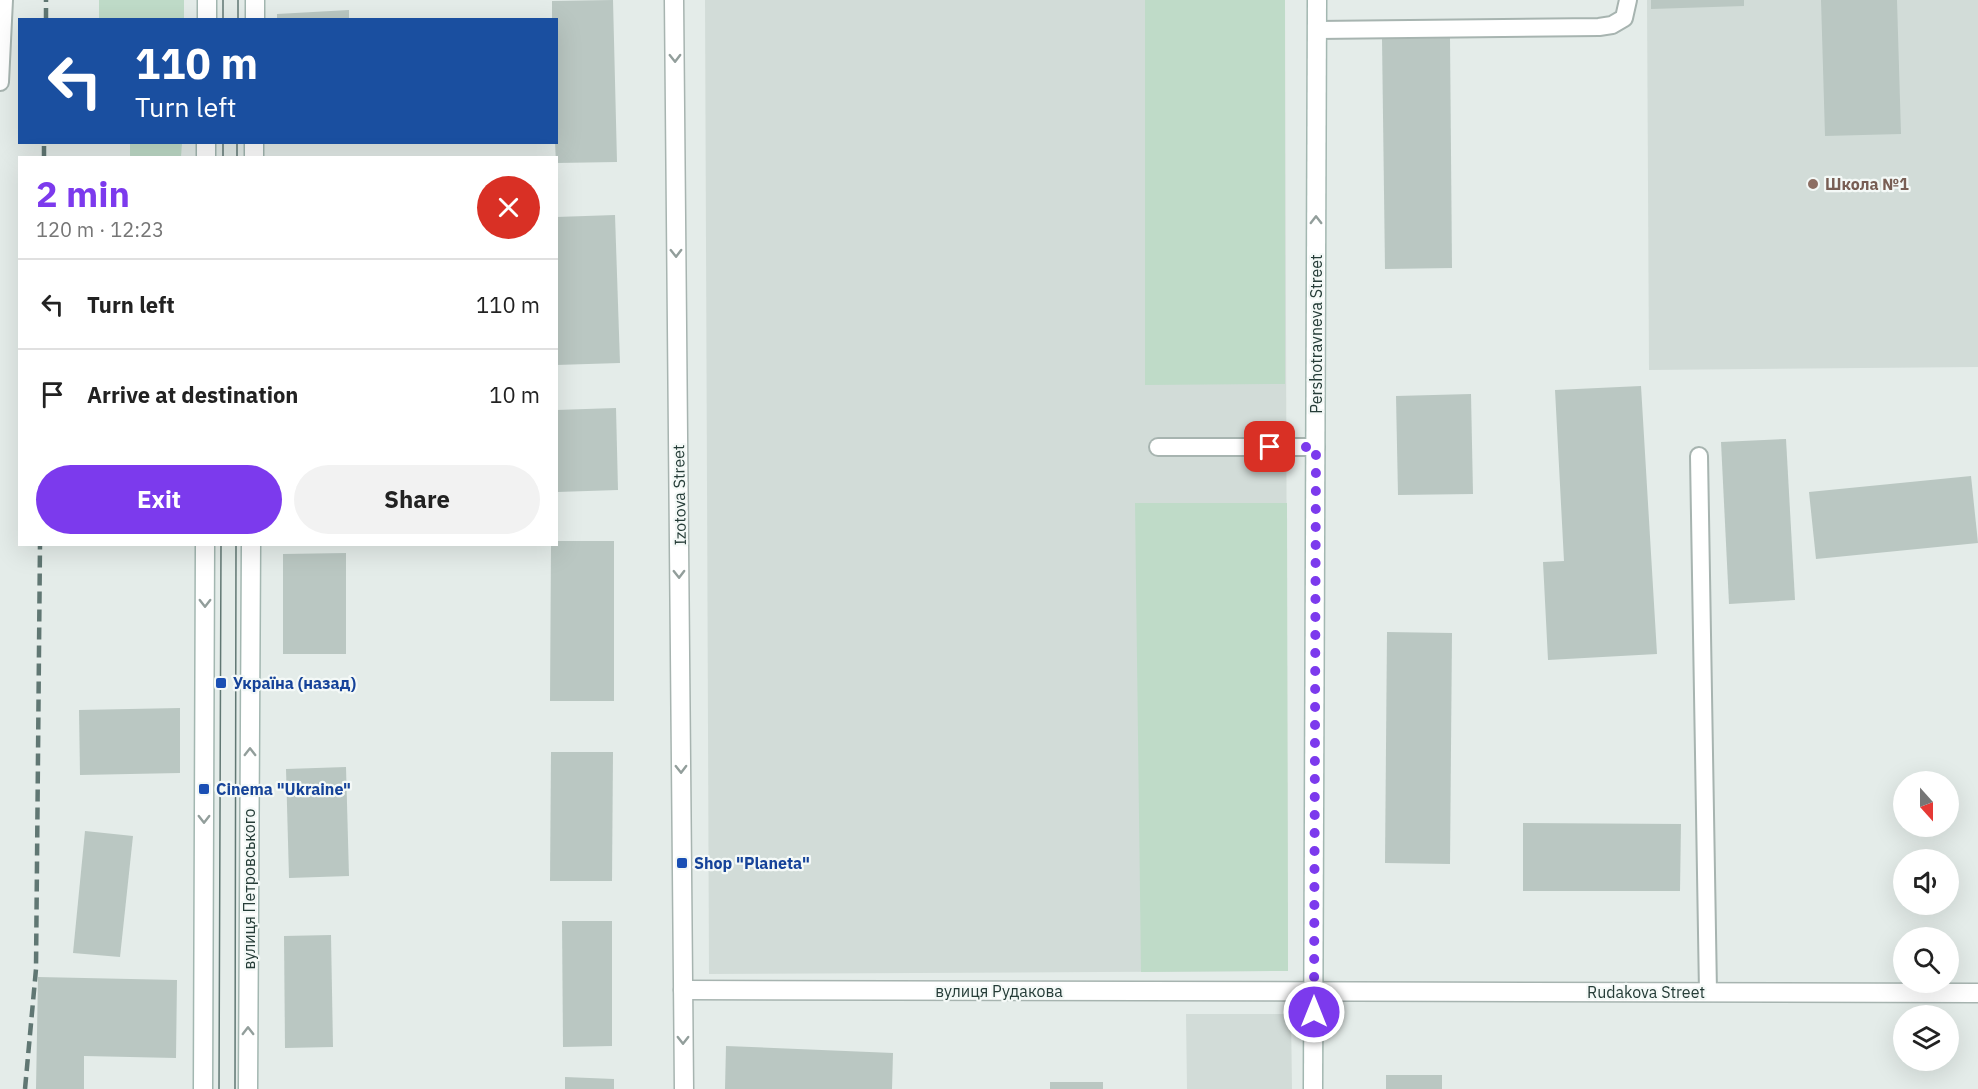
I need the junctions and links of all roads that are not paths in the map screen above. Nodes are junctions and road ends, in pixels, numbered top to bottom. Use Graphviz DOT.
graph roads {
  1 [pos="4,0"];
  2 [pos="207,0"];
  3 [pos="255,0"];
  4 [pos="674,0"];
  5 [pos="1317,0"];
  6 [pos="1628,0"];
  7 [pos="207,18"];
  8 [pos="255,18"];
  9 [pos="1317,30"];
  10 [pos="0,82"];
  11 [pos="1158,447"];
  12 [pos="1316,447"];
  13 [pos="1699,456"];
  14 [pos="205,546"];
  15 [pos="251,546"];
  16 [pos="683,990"];
  17 [pos="1314,992"];
  18 [pos="1707,992"];
  19 [pos="1978,993"];
  20 [pos="203,1089"];
  21 [pos="248,1089"];
  22 [pos="684,1089"];
  23 [pos="1313,1089"];
  1 -- 10 [label="lane"];
  2 -- 7 [label="street"];
  3 -- 8 [label="street"];
  4 -- 16 [label="street, Izotova Street, one-way"];
  5 -- 9 [label="street, Pershotravneva Street"];
  6 -- 9 [label="lane"];
  12 -- 9 [label="street, Pershotravneva Street, one-way"];
  11 -- 12 [label="lane"];
  12 -- 17 [label="street, Pershotravneva Street"];
  13 -- 18 [label="lane"];
  14 -- 20 [label="street, one-way"];
  21 -- 15 [label="street, вулиця Петровського, one-way"];
  16 -- 17 [label="street, вулиця Рудакова"];
  16 -- 22 [label="street, Izotova Street, one-way"];
  17 -- 18 [label="street, Rudakova Street"];
  17 -- 23 [label="street, Pershotravneva Street"];
  18 -- 19 [label="street, Rudakova Street"];
}
